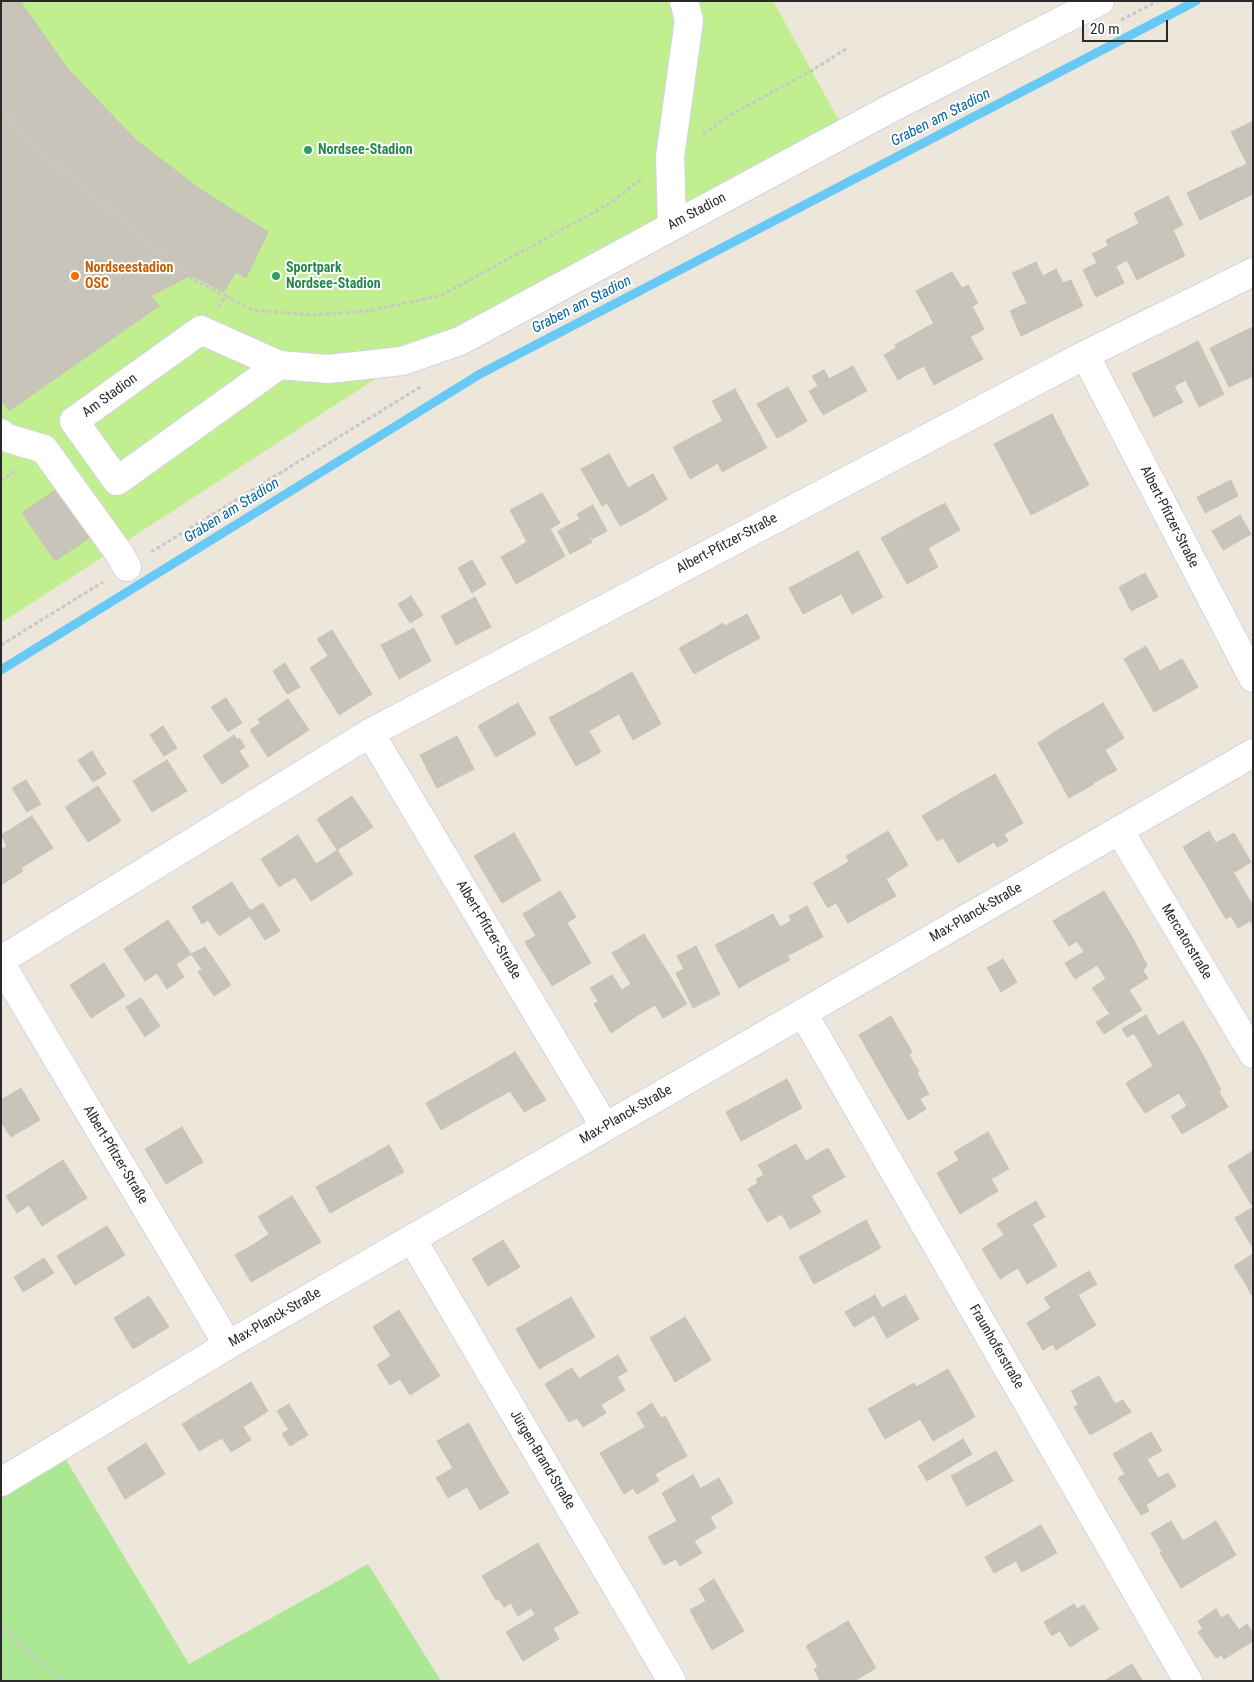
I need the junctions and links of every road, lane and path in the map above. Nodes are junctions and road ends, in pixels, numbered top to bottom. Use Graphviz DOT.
graph roads {
  1 [pos="684,1"];
  2 [pos="1100,1"];
  3 [pos="846,49"];
  4 [pos="1,107"];
  5 [pos="670,156"];
  6 [pos="672,225"];
  7 [pos="1253,272"];
  8 [pos="226,296"];
  9 [pos="201,330"];
  10 [pos="1085,356"];
  11 [pos="279,364"];
  12 [pos="422,386"];
  13 [pos="1,433"];
  14 [pos="127,567"];
  15 [pos="1,645"];
  16 [pos="1253,678"];
  17 [pos="370,733"];
  18 [pos="1253,753"];
  19 [pos="1120,830"];
  20 [pos="1,960"];
  21 [pos="1,964"];
  22 [pos="803,1013"];
  23 [pos="1253,1054"];
  24 [pos="606,1127"];
  25 [pos="412,1239"];
  26 [pos="228,1345"];
  27 [pos="1,1482"];
  28 [pos="1,1626"];
  29 [pos="62,1681"];
  30 [pos="672,1681"];
  31 [pos="1188,1681"];
  1 -- 5 [label="street"];
  2 -- 6 [label="street, Am Stadion"];
  3 -- 5 [label="path"];
  4 -- 8 [label="path"];
  5 -- 6 [label="street"];
  5 -- 8 [label="path"];
  6 -- 11 [label="street, Am Stadion"];
  7 -- 10 [label="street, Albert-Pfitzer-Straße"];
  8 -- 9 [label="path"];
  9 -- 11 [label="street, Am Stadion"];
  9 -- 11 [label="street, Am Stadion"];
  10 -- 16 [label="street, Albert-Pfitzer-Straße"];
  10 -- 17 [label="street, Albert-Pfitzer-Straße"];
  12 -- 14 [label="path"];
  13 -- 14 [label="street"];
  14 -- 15 [label="path"];
  17 -- 20 [label="street, Albert-Pfitzer-Straße"];
  17 -- 24 [label="street, Albert-Pfitzer-Straße"];
  18 -- 19 [label="street, Max-Planck-Straße"];
  19 -- 22 [label="street, Max-Planck-Straße"];
  19 -- 23 [label="street, Mercatorstraße"];
  21 -- 26 [label="street, Albert-Pfitzer-Straße"];
  22 -- 24 [label="street, Max-Planck-Straße"];
  22 -- 31 [label="street, Fraunhoferstraße"];
  24 -- 25 [label="street, Max-Planck-Straße"];
  25 -- 26 [label="street, Max-Planck-Straße"];
  25 -- 30 [label="street, Jürgen-Brand-Straße"];
  26 -- 27 [label="street, Max-Planck-Straße"];
  28 -- 29 [label="path"];
}
